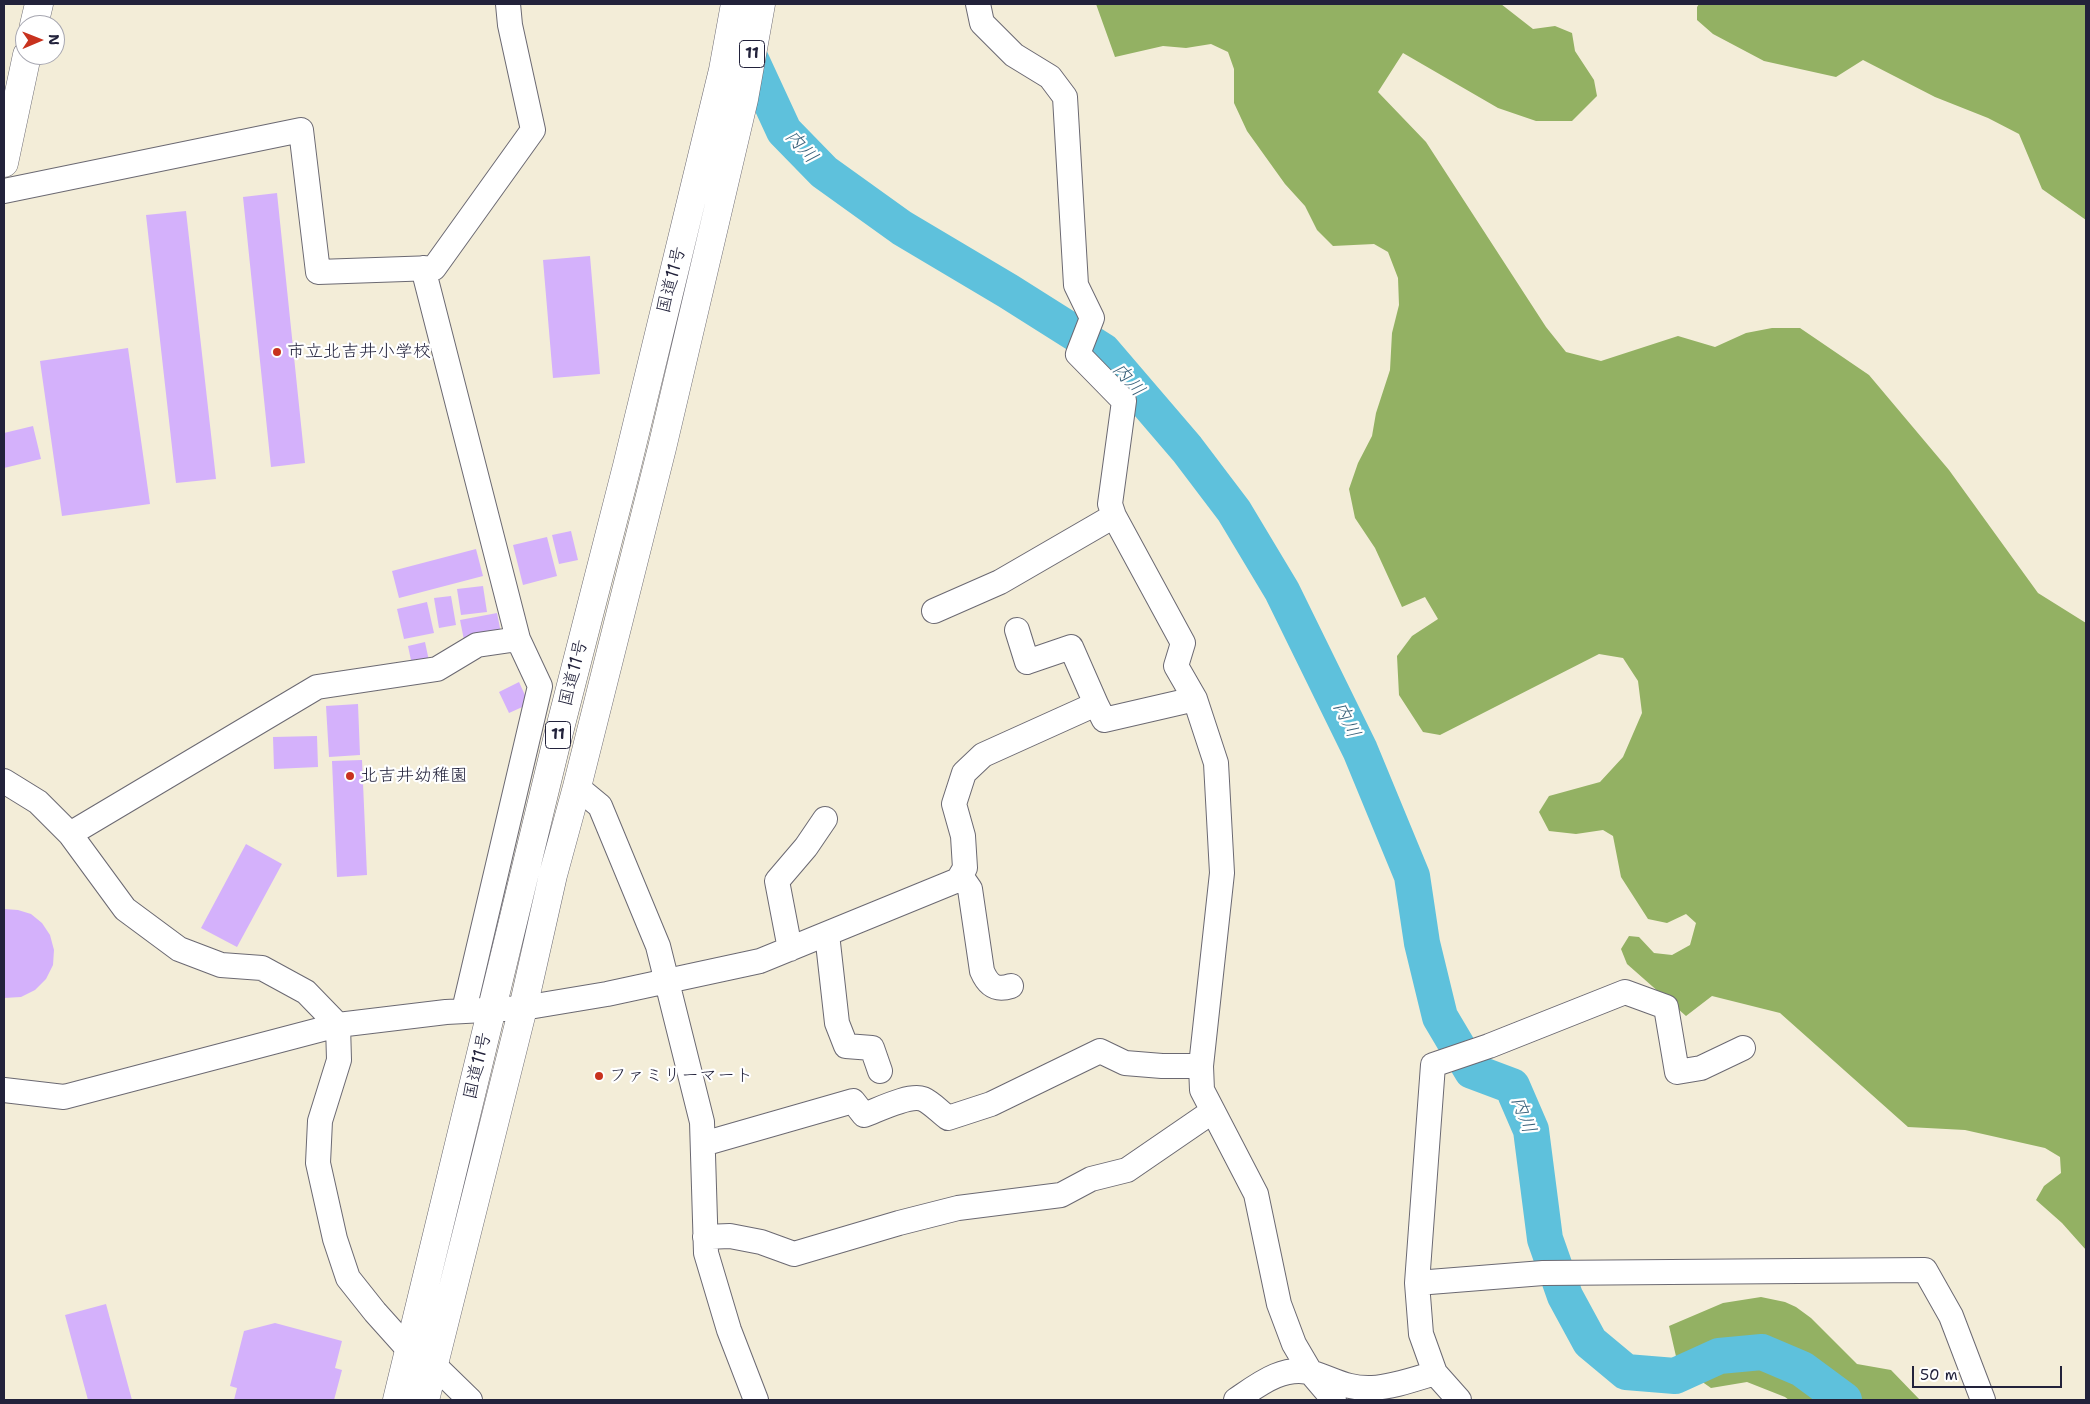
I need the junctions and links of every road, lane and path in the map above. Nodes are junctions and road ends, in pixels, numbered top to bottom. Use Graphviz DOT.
graph roads {
  1 [pos="508,4"];
  2 [pos="978,4"];
  3 [pos="752,5"];
  4 [pos="26,65"];
  5 [pos="4,163"];
  6 [pos="4,191"];
  7 [pos="423,268"];
  8 [pos="1114,516"];
  9 [pos="934,611"];
  10 [pos="1017,630"];
  11 [pos="518,639"];
  12 [pos="1195,699"];
  13 [pos="1096,704"];
  14 [pos="4,781"];
  15 [pos="577,787"];
  16 [pos="825,819"];
  17 [pos="70,834"];
  18 [pos="961,876"];
  19 [pos="827,934"];
  20 [pos="790,949"];
  21 [pos="666,981"];
  22 [pos="1011,986"];
  23 [pos="523,1008"];
  24 [pos="464,1010"];
  25 [pos="491,1010"];
  26 [pos="338,1025"];
  27 [pos="1743,1048"];
  28 [pos="1202,1066"];
  29 [pos="880,1071"];
  30 [pos="4,1090"];
  31 [pos="1213,1111"];
  32 [pos="703,1144"];
  33 [pos="706,1237"];
  34 [pos="1417,1283"];
  35 [pos="410,1351"];
  36 [pos="433,1364"];
  37 [pos="1435,1372"];
  38 [pos="1311,1373"];
  39 [pos="397,1400"];
  40 [pos="425,1400"];
  41 [pos="470,1400"];
  42 [pos="756,1400"];
  43 [pos="1236,1400"];
  44 [pos="1334,1400"];
  45 [pos="1459,1400"];
  46 [pos="1983,1400"];
  1 -- 7 [label="street"];
  2 -- 8 [label="street"];
  3 -- 15 [label="main road, 国道11号 / 11"];
  3 -- 25 [label="main road, 国道11号 / 11"];
  4 -- 5 [label="main road"];
  6 -- 7 [label="street"];
  7 -- 11 [label="street"];
  8 -- 9 [label="street"];
  8 -- 12 [label="street"];
  10 -- 13 [label="street"];
  11 -- 17 [label="street"];
  11 -- 24 [label="street"];
  12 -- 13 [label="street"];
  12 -- 28 [label="street"];
  13 -- 18 [label="street"];
  14 -- 17 [label="street"];
  15 -- 21 [label="street"];
  15 -- 23 [label="main road, 国道11号 / 11"];
  16 -- 20 [label="street"];
  17 -- 26 [label="street"];
  18 -- 19 [label="street"];
  18 -- 22 [label="street"];
  19 -- 20 [label="street"];
  19 -- 29 [label="street"];
  20 -- 21 [label="street"];
  21 -- 23 [label="street"];
  21 -- 32 [label="street"];
  23 -- 25 [label="street"];
  23 -- 36 [label="main road, 国道11号 / 11"];
  24 -- 25 [label="street"];
  24 -- 26 [label="street"];
  25 -- 35 [label="main road, 国道11号 / 11"];
  26 -- 30 [label="street"];
  26 -- 35 [label="street"];
  27 -- 34 [label="street"];
  28 -- 31 [label="street"];
  28 -- 32 [label="street"];
  31 -- 33 [label="street"];
  31 -- 38 [label="street"];
  32 -- 33 [label="street"];
  33 -- 42 [label="street"];
  34 -- 37 [label="street"];
  34 -- 46 [label="street"];
  35 -- 39 [label="main road, 国道11号 / 11"];
  36 -- 40 [label="main road, 国道11号 / 11"];
  36 -- 41 [label="street"];
  37 -- 38 [label="street"];
  37 -- 45 [label="street"];
  38 -- 43 [label="street"];
  38 -- 44 [label="street"];
}
